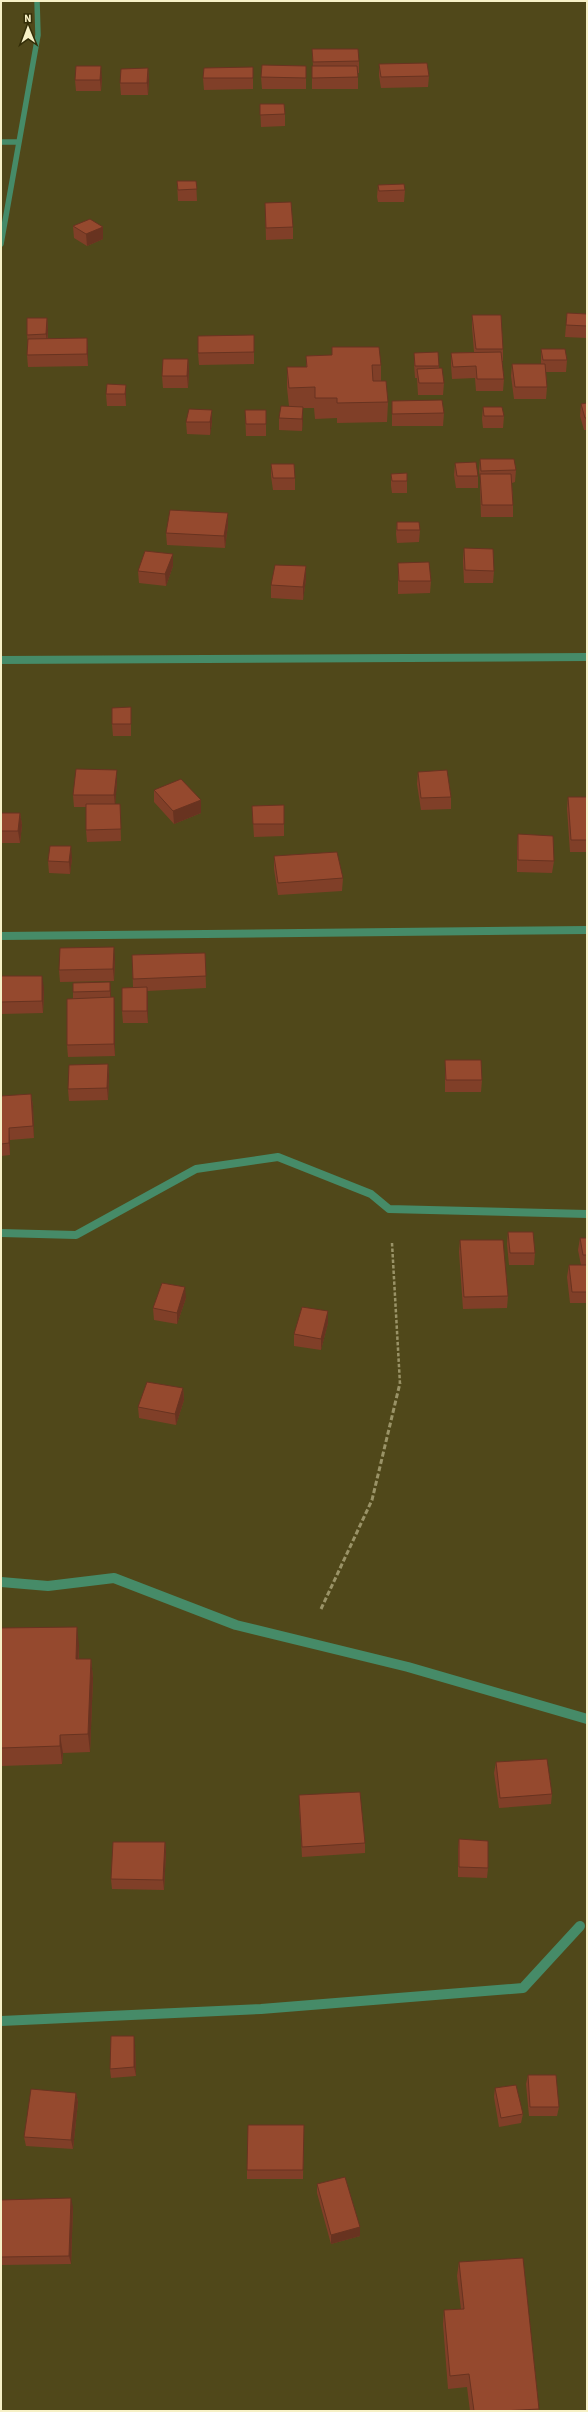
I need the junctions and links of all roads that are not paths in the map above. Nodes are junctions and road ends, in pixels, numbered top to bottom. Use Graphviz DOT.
graph roads {
  1 [pos="37,1"];
  2 [pos="1,142"];
  3 [pos="18,142"];
  4 [pos="1,244"];
  5 [pos="587,657"];
  6 [pos="1,660"];
  7 [pos="587,930"];
  8 [pos="1,936"];
  9 [pos="587,1214"];
  10 [pos="1,1233"];
  11 [pos="1,1582"];
  12 [pos="587,1719"];
  13 [pos="580,1926"];
  14 [pos="1,2021"];
  1 -- 3 [label="street"];
  2 -- 3 [label="street"];
  3 -- 4 [label="street"];
  5 -- 6 [label="street"];
  7 -- 8 [label="street"];
  9 -- 10 [label="street"];
  11 -- 12 [label="street"];
  13 -- 14 [label="street"];
}
